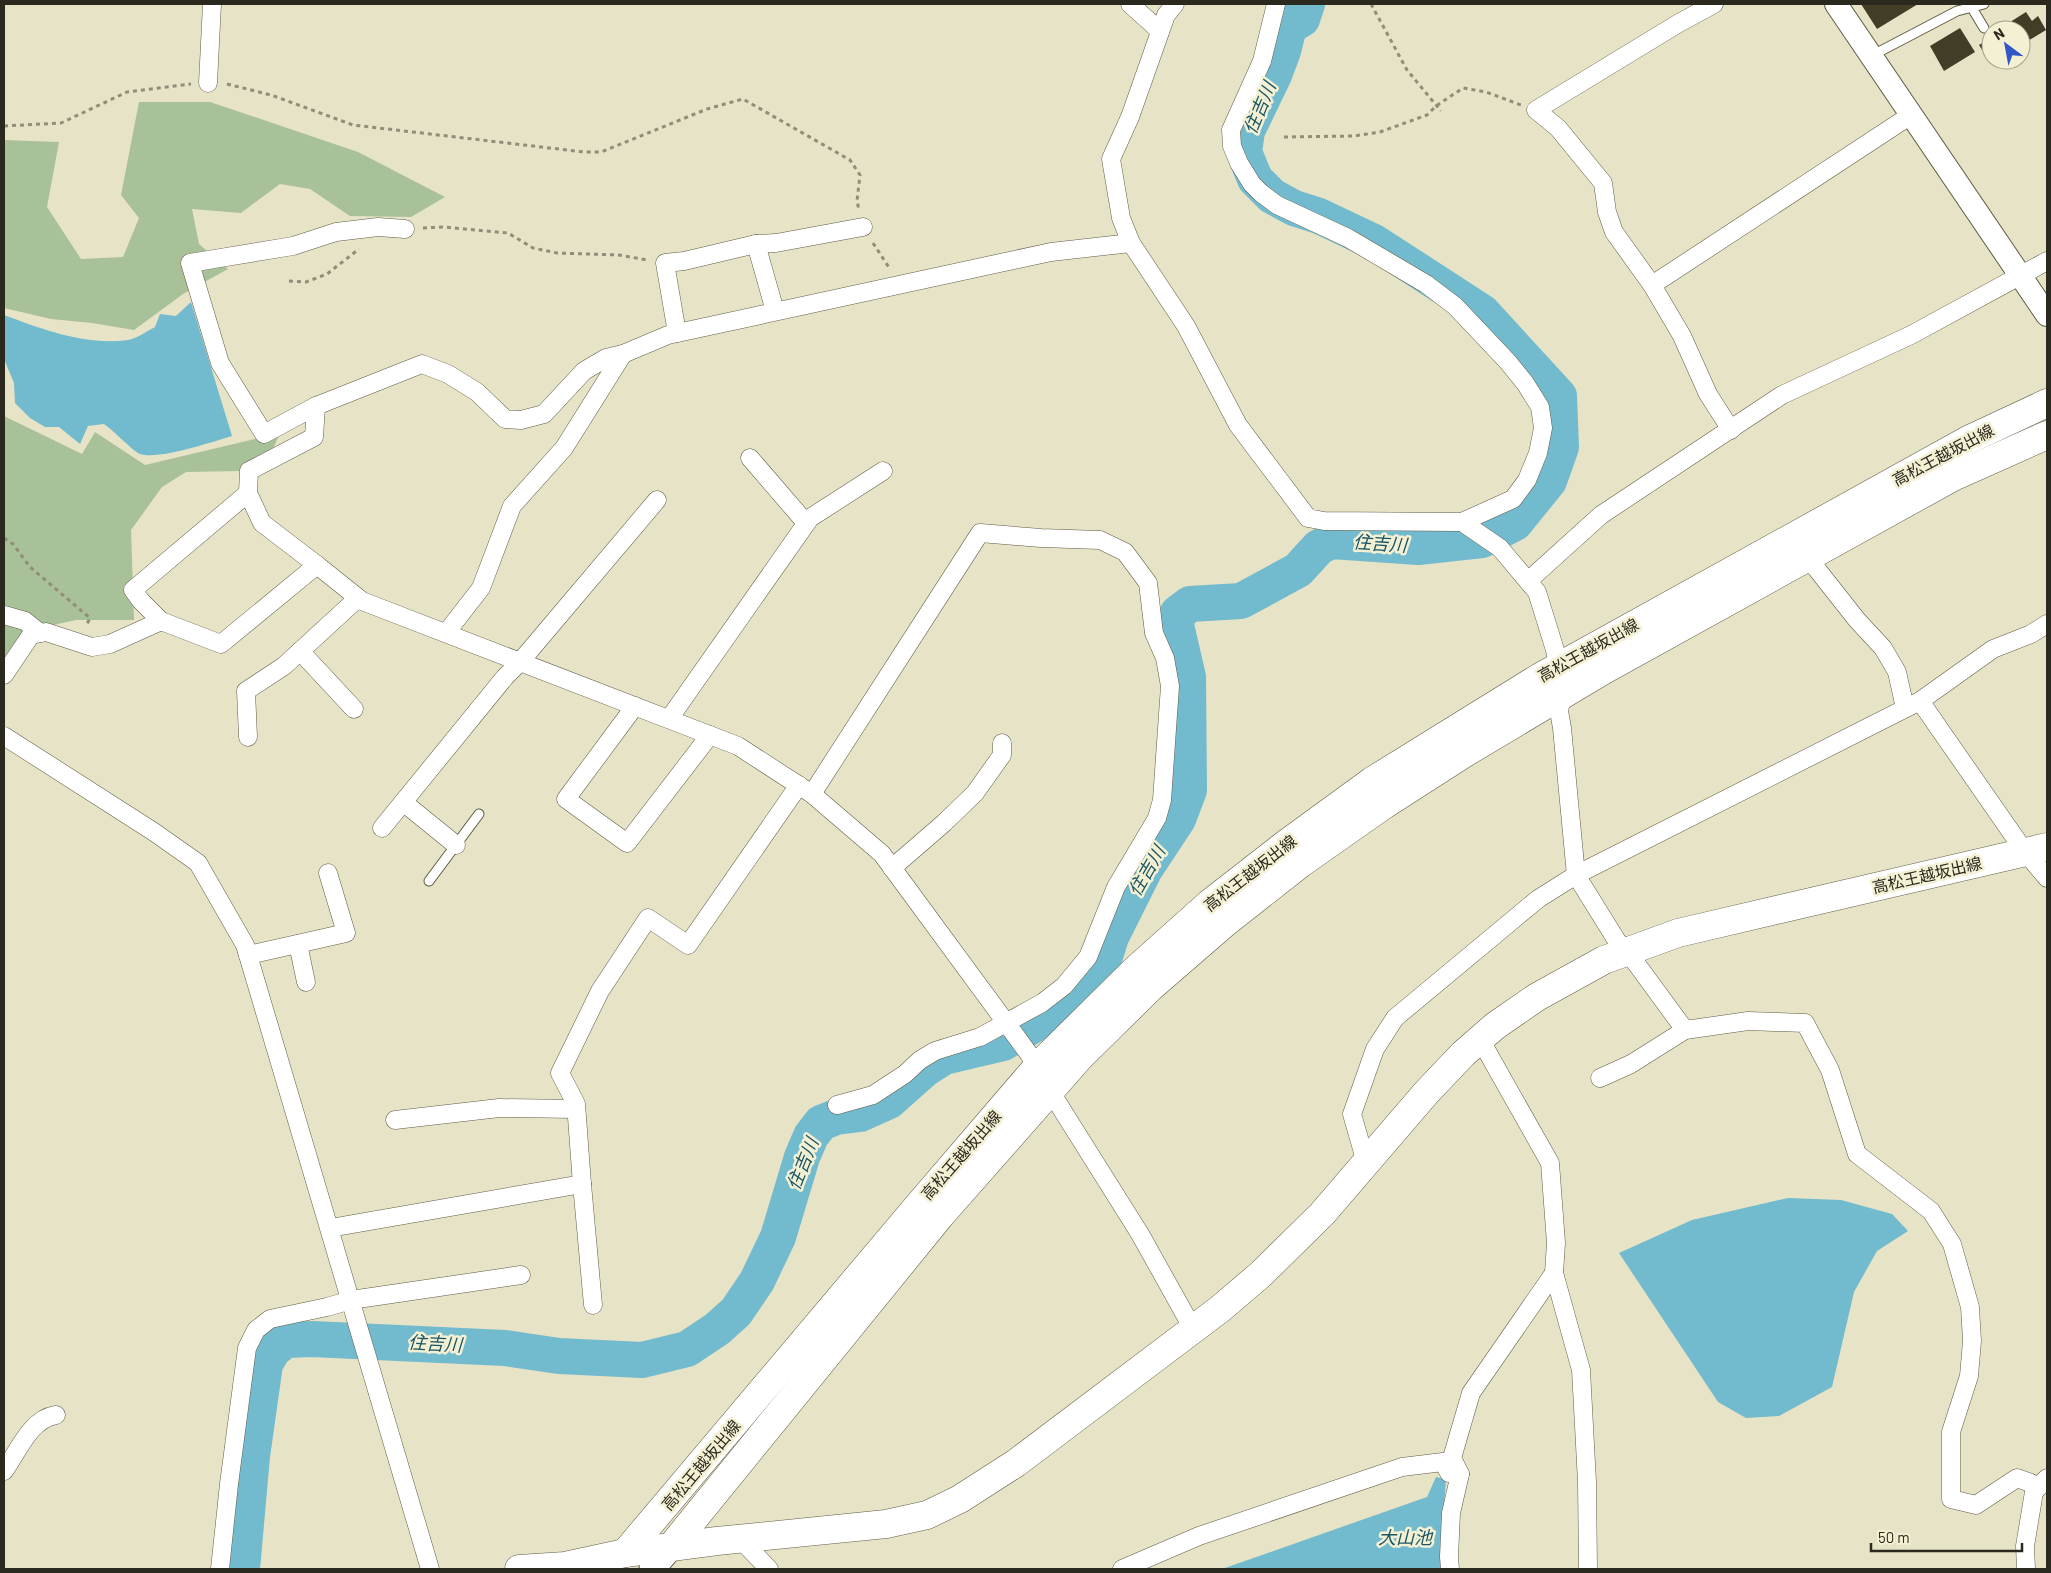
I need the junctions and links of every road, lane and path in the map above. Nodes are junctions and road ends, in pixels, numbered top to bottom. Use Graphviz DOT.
graph roads {
  1 [pos="212,4"];
  2 [pos="1130,4"];
  3 [pos="1175,4"];
  4 [pos="1276,4"];
  5 [pos="1371,4"];
  6 [pos="1714,4"];
  7 [pos="1836,4"];
  8 [pos="1984,4"];
  9 [pos="1972,8"];
  10 [pos="1981,23"];
  11 [pos="1160,30"];
  12 [pos="1871,56"];
  13 [pos="208,83"];
  14 [pos="1436,106"];
  15 [pos="1536,110"];
  16 [pos="1441,112"];
  17 [pos="1911,115"];
  18 [pos="4,126"];
  19 [pos="1284,137"];
  20 [pos="863,227"];
  21 [pos="405,229"];
  22 [pos="1131,243"];
  23 [pos="756,244"];
  24 [pos="362,247"];
  25 [pos="2047,261"];
  26 [pos="665,263"];
  27 [pos="2020,277"];
  28 [pos="289,281"];
  29 [pos="900,284"];
  30 [pos="1652,285"];
  31 [pos="775,311"];
  32 [pos="2047,315"];
  33 [pos="677,333"];
  34 [pos="623,354"];
  35 [pos="2047,403"];
  36 [pos="316,406"];
  37 [pos="1732,430"];
  38 [pos="2047,435"];
  39 [pos="750,458"];
  40 [pos="883,472"];
  41 [pos="248,493"];
  42 [pos="657,500"];
  43 [pos="1462,522"];
  44 [pos="806,524"];
  45 [pos="4,538"];
  46 [pos="1806,560"];
  47 [pos="317,565"];
  48 [pos="1528,581"];
  49 [pos="358,598"];
  50 [pos="4,615"];
  51 [pos="161,621"];
  52 [pos="2047,624"];
  53 [pos="40,633"];
  54 [pos="446,634"];
  55 [pos="77,642"];
  56 [pos="300,651"];
  57 [pos="520,662"];
  58 [pos="1558,668"];
  59 [pos="4,675"];
  60 [pos="1562,696"];
  61 [pos="1913,705"];
  62 [pos="635,706"];
  63 [pos="354,710"];
  64 [pos="669,719"];
  65 [pos="710,735"];
  66 [pos="4,736"];
  67 [pos="248,737"];
  68 [pos="1002,743"];
  69 [pos="805,789"];
  70 [pos="403,802"];
  71 [pos="479,814"];
  72 [pos="382,828"];
  73 [pos="456,845"];
  74 [pos="2036,850"];
  75 [pos="892,868"];
  76 [pos="328,873"];
  77 [pos="1576,875"];
  78 [pos="2047,878"];
  79 [pos="429,881"];
  80 [pos="298,944"];
  81 [pos="1628,951"];
  82 [pos="248,955"];
  83 [pos="306,982"];
  84 [pos="1009,1027"];
  85 [pos="1685,1030"];
  86 [pos="1480,1039"];
  87 [pos="1600,1078"];
  88 [pos="1044,1079"];
  89 [pos="837,1105"];
  90 [pos="576,1109"];
  91 [pos="394,1120"];
  92 [pos="1366,1163"];
  93 [pos="582,1184"];
  94 [pos="330,1228"];
  95 [pos="1554,1273"];
  96 [pos="521,1275"];
  97 [pos="351,1300"];
  98 [pos="592,1305"];
  99 [pos="1193,1329"];
  100 [pos="56,1415"];
  101 [pos="4,1471"];
  102 [pos="1460,1474"];
  103 [pos="2043,1482"];
  104 [pos="740,1539"];
  105 [pos="671,1547"];
  106 [pos="618,1561"];
  107 [pos="220,1569"];
  108 [pos="430,1569"];
  109 [pos="519,1569"];
  110 [pos="652,1569"];
  111 [pos="769,1569"];
  112 [pos="1122,1569"];
  113 [pos="1450,1569"];
  114 [pos="1588,1569"];
  115 [pos="2026,1569"];
  1 -- 13 [label="street"];
  2 -- 11 [label="street"];
  3 -- 11 [label="street"];
  4 -- 43 [label="street"];
  5 -- 14 [label="path"];
  6 -- 15 [label="street"];
  7 -- 12 [label="street"];
  8 -- 9 [label="lane"];
  9 -- 10 [label="lane"];
  9 -- 12 [label="lane"];
  11 -- 22 [label="street"];
  12 -- 17 [label="street"];
  13 -- 18 [label="path"];
  13 -- 20 [label="path"];
  14 -- 15 [label="path"];
  14 -- 16 [label="path"];
  14 -- 19 [label="path"];
  15 -- 30 [label="street"];
  17 -- 27 [label="street"];
  17 -- 30 [label="street"];
  20 -- 23 [label="street"];
  20 -- 29 [label="path"];
  21 -- 26 [label="path"];
  21 -- 36 [label="street"];
  22 -- 29 [label="street"];
  22 -- 43 [label="street"];
  23 -- 26 [label="street"];
  23 -- 31 [label="street"];
  24 -- 28 [label="path"];
  25 -- 27 [label="street"];
  26 -- 33 [label="street"];
  27 -- 32 [label="street"];
  27 -- 37 [label="street"];
  29 -- 31 [label="street"];
  30 -- 37 [label="street"];
  31 -- 33 [label="street"];
  33 -- 34 [label="street"];
  34 -- 36 [label="street"];
  34 -- 54 [label="street"];
  35 -- 58 [label="main road, 高松王越坂出線"];
  36 -- 41 [label="street"];
  37 -- 48 [label="street"];
  38 -- 46 [label="main road, 高松王越坂出線"];
  39 -- 44 [label="street"];
  40 -- 44 [label="street"];
  41 -- 47 [label="street"];
  41 -- 51 [label="street"];
  42 -- 57 [label="street"];
  43 -- 48 [label="street"];
  44 -- 64 [label="street"];
  45 -- 55 [label="path"];
  46 -- 60 [label="main road, 高松王越坂出線"];
  46 -- 61 [label="street"];
  47 -- 49 [label="street"];
  47 -- 51 [label="street"];
  48 -- 58 [label="street"];
  49 -- 54 [label="street"];
  49 -- 56 [label="street"];
  50 -- 53 [label="street"];
  51 -- 55 [label="street"];
  52 -- 61 [label="street"];
  53 -- 55 [label="street"];
  53 -- 59 [label="street"];
  54 -- 57 [label="street"];
  56 -- 63 [label="street"];
  56 -- 67 [label="street"];
  57 -- 62 [label="street"];
  57 -- 70 [label="street"];
  58 -- 60 [label="street"];
  58 -- 88 [label="main road, 高松王越坂出線"];
  60 -- 77 [label="street"];
  60 -- 88 [label="main road, 高松王越坂出線"];
  61 -- 74 [label="street"];
  61 -- 77 [label="street"];
  62 -- 64 [label="street"];
  62 -- 65 [label="street"];
  64 -- 65 [label="street"];
  65 -- 69 [label="street"];
  66 -- 82 [label="street"];
  68 -- 75 [label="street"];
  69 -- 75 [label="street"];
  69 -- 84 [label="street"];
  69 -- 90 [label="street"];
  70 -- 72 [label="street"];
  70 -- 73 [label="street"];
  71 -- 73 [label="lane"];
  73 -- 79 [label="lane"];
  74 -- 78 [label="street"];
  74 -- 81 [label="main road, 高松王越坂出線"];
  75 -- 84 [label="street"];
  76 -- 80 [label="street"];
  77 -- 81 [label="street"];
  77 -- 92 [label="street"];
  80 -- 82 [label="street"];
  80 -- 83 [label="street"];
  81 -- 85 [label="street"];
  81 -- 86 [label="main road, 高松王越坂出線"];
  82 -- 94 [label="street"];
  84 -- 88 [label="street"];
  84 -- 89 [label="street"];
  85 -- 87 [label="street"];
  85 -- 103 [label="street"];
  86 -- 92 [label="main road, 高松王越坂出線"];
  86 -- 95 [label="street"];
  88 -- 99 [label="street"];
  88 -- 105 [label="main road, 高松王越坂出線"];
  88 -- 106 [label="main road, 高松王越坂出線"];
  90 -- 91 [label="street"];
  90 -- 93 [label="street"];
  92 -- 99 [label="main road, 高松王越坂出線"];
  93 -- 94 [label="street"];
  93 -- 98 [label="street"];
  94 -- 97 [label="street"];
  95 -- 102 [label="street"];
  95 -- 114 [label="street"];
  96 -- 97 [label="street"];
  97 -- 107 [label="street"];
  97 -- 108 [label="street"];
  99 -- 104 [label="main road, 高松王越坂出線"];
  100 -- 101 [label="street"];
  102 -- 112 [label="street"];
  102 -- 113 [label="street"];
  103 -- 115 [label="street"];
  104 -- 105 [label="main road, 高松王越坂出線"];
  104 -- 111 [label="street"];
  105 -- 106 [label="main road, 高松王越坂出線"];
  105 -- 110 [label="main road"];
  106 -- 109 [label="main road, 高松王越坂出線"];
}
